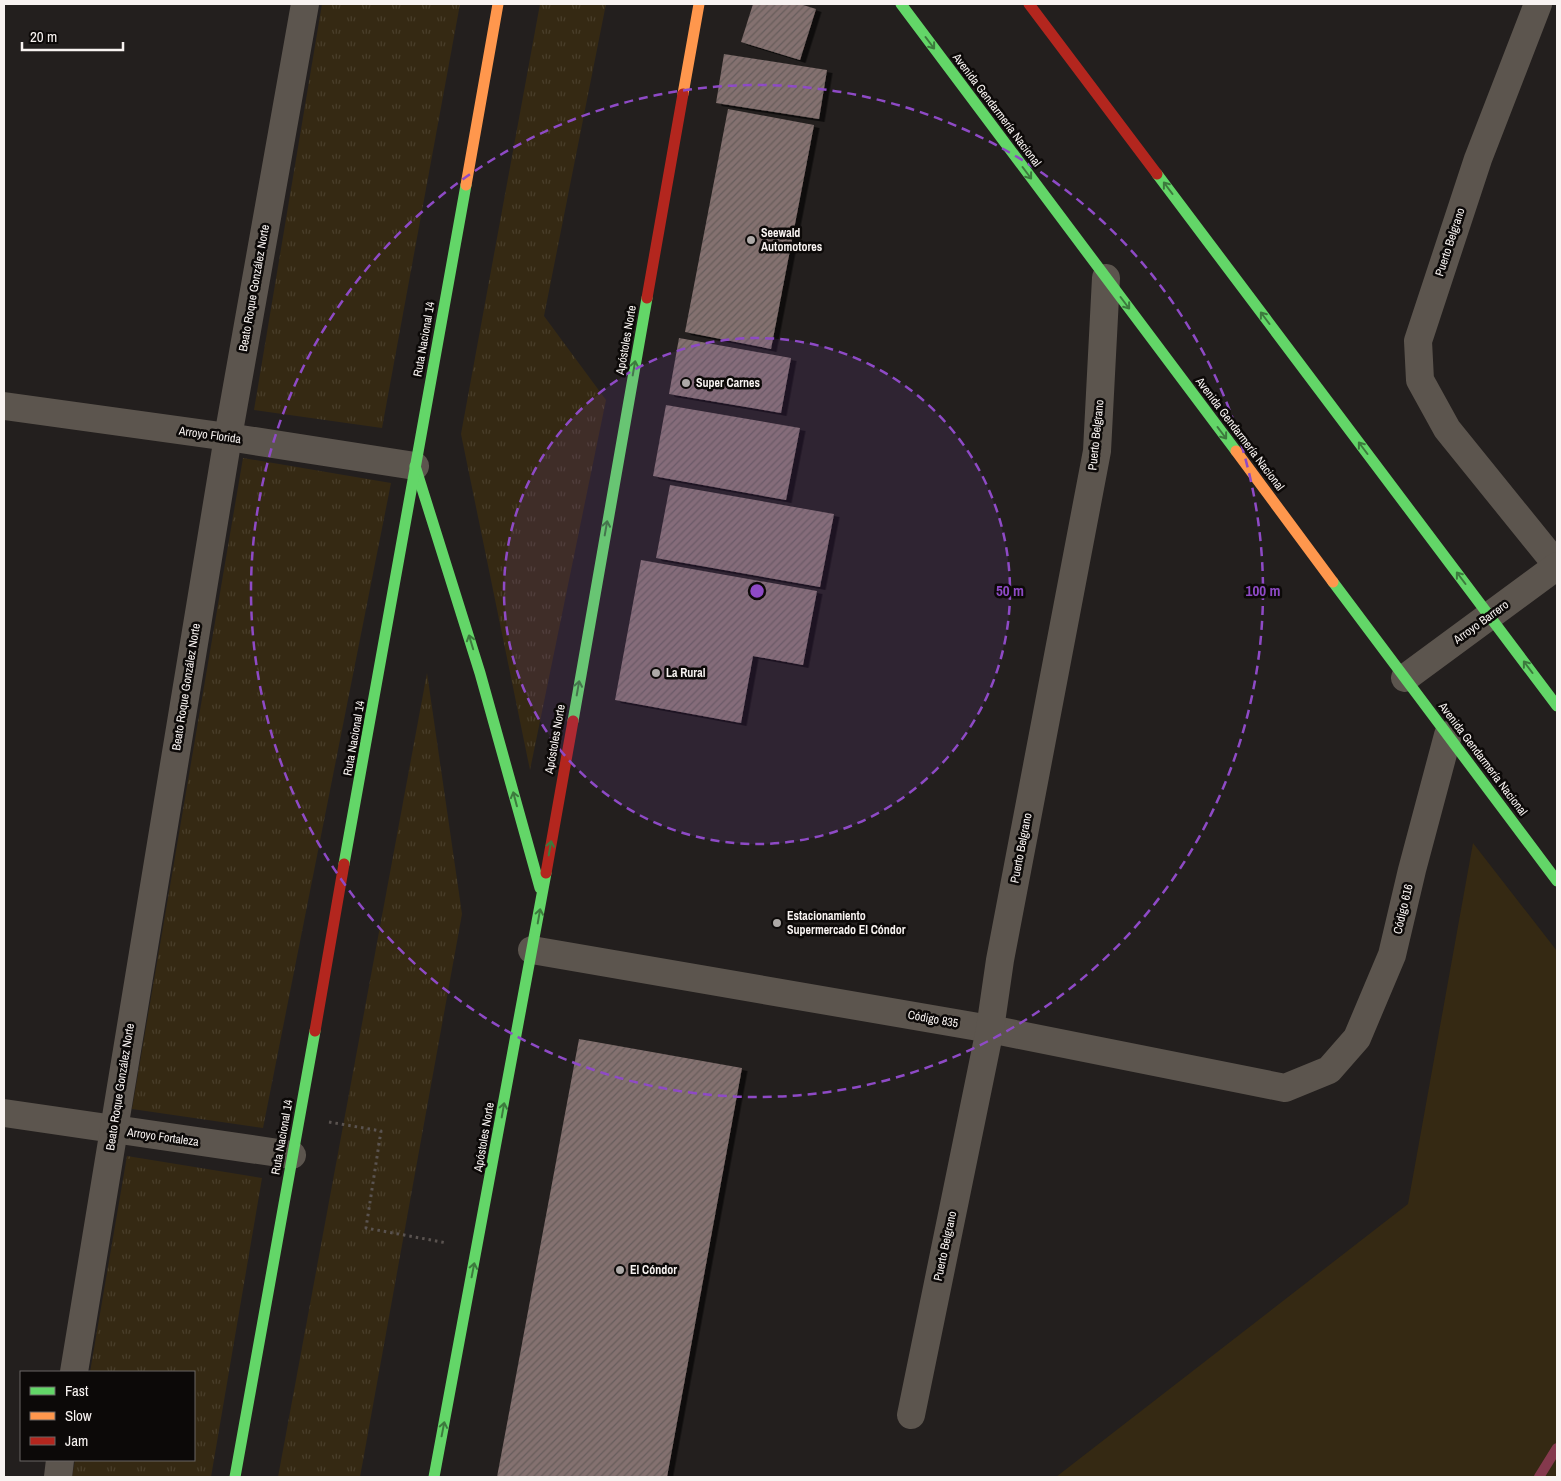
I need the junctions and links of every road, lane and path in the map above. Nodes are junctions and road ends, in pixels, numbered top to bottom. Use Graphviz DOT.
graph roads {
  1 [pos="305,4"];
  2 [pos="498,4"];
  3 [pos="699,4"];
  4 [pos="901,4"];
  5 [pos="1029,4"];
  6 [pos="1538,4"];
  7 [pos="1106,278"];
  8 [pos="4,406"];
  9 [pos="228,437"];
  10 [pos="415,466"];
  11 [pos="1557,565"];
  12 [pos="1490,616"];
  13 [pos="1405,678"];
  14 [pos="1557,706"];
  15 [pos="1448,736"];
  16 [pos="1557,881"];
  17 [pos="542,896"];
  18 [pos="532,950"];
  19 [pos="990,1029"];
  20 [pos="1329,1070"];
  21 [pos="4,1113"];
  22 [pos="299,1116"];
  23 [pos="113,1130"];
  24 [pos="292,1155"];
  25 [pos="477,1249"];
  26 [pos="74,1371"];
  27 [pos="911,1415"];
  28 [pos="60,1461"];
  29 [pos="58,1477"];
  30 [pos="235,1477"];
  31 [pos="434,1477"];
  1 -- 9 [label="street, Beato Roque González Norte"];
  2 -- 10 [label="main road, Ruta Nacional 14"];
  17 -- 3 [label="main road, Apóstoles Norte, one-way"];
  4 -- 7 [label="main road, Avenida Gendarmería Nacional, one-way"];
  12 -- 5 [label="main road, one-way"];
  6 -- 11 [label="street, Puerto Belgrano"];
  7 -- 13 [label="main road, Avenida Gendarmería Nacional, one-way"];
  7 -- 19 [label="street, Puerto Belgrano"];
  8 -- 9 [label="street, Arroyo Florida"];
  9 -- 10 [label="street, Arroyo Florida"];
  9 -- 23 [label="street, Beato Roque González Norte"];
  17 -- 10 [label="main road, one-way"];
  10 -- 22 [label="main road, Ruta Nacional 14"];
  11 -- 12 [label="street, Arroyo Barrero"];
  12 -- 13 [label="street, Arroyo Barrero"];
  14 -- 12 [label="main road, one-way"];
  13 -- 15 [label="main road, Avenida Gendarmería Nacional"];
  15 -- 16 [label="main road, Avenida Gendarmería Nacional"];
  15 -- 20 [label="street, Código 616"];
  18 -- 17 [label="main road, Apóstoles Norte, one-way"];
  18 -- 19 [label="street, Código 835"];
  25 -- 18 [label="main road, Apóstoles Norte, one-way"];
  19 -- 20 [label="street, Código 835"];
  19 -- 27 [label="street, Puerto Belgrano"];
  21 -- 23 [label="street, Arroyo Fortaleza"];
  22 -- 24 [label="main road, Ruta Nacional 14"];
  22 -- 25 [label="path"];
  23 -- 24 [label="street, Arroyo Fortaleza"];
  23 -- 26 [label="street, Beato Roque González Norte"];
  24 -- 30 [label="main road, Ruta Nacional 14"];
  31 -- 25 [label="main road, Apóstoles Norte, one-way"];
  28 -- 29 [label="street"];
}
